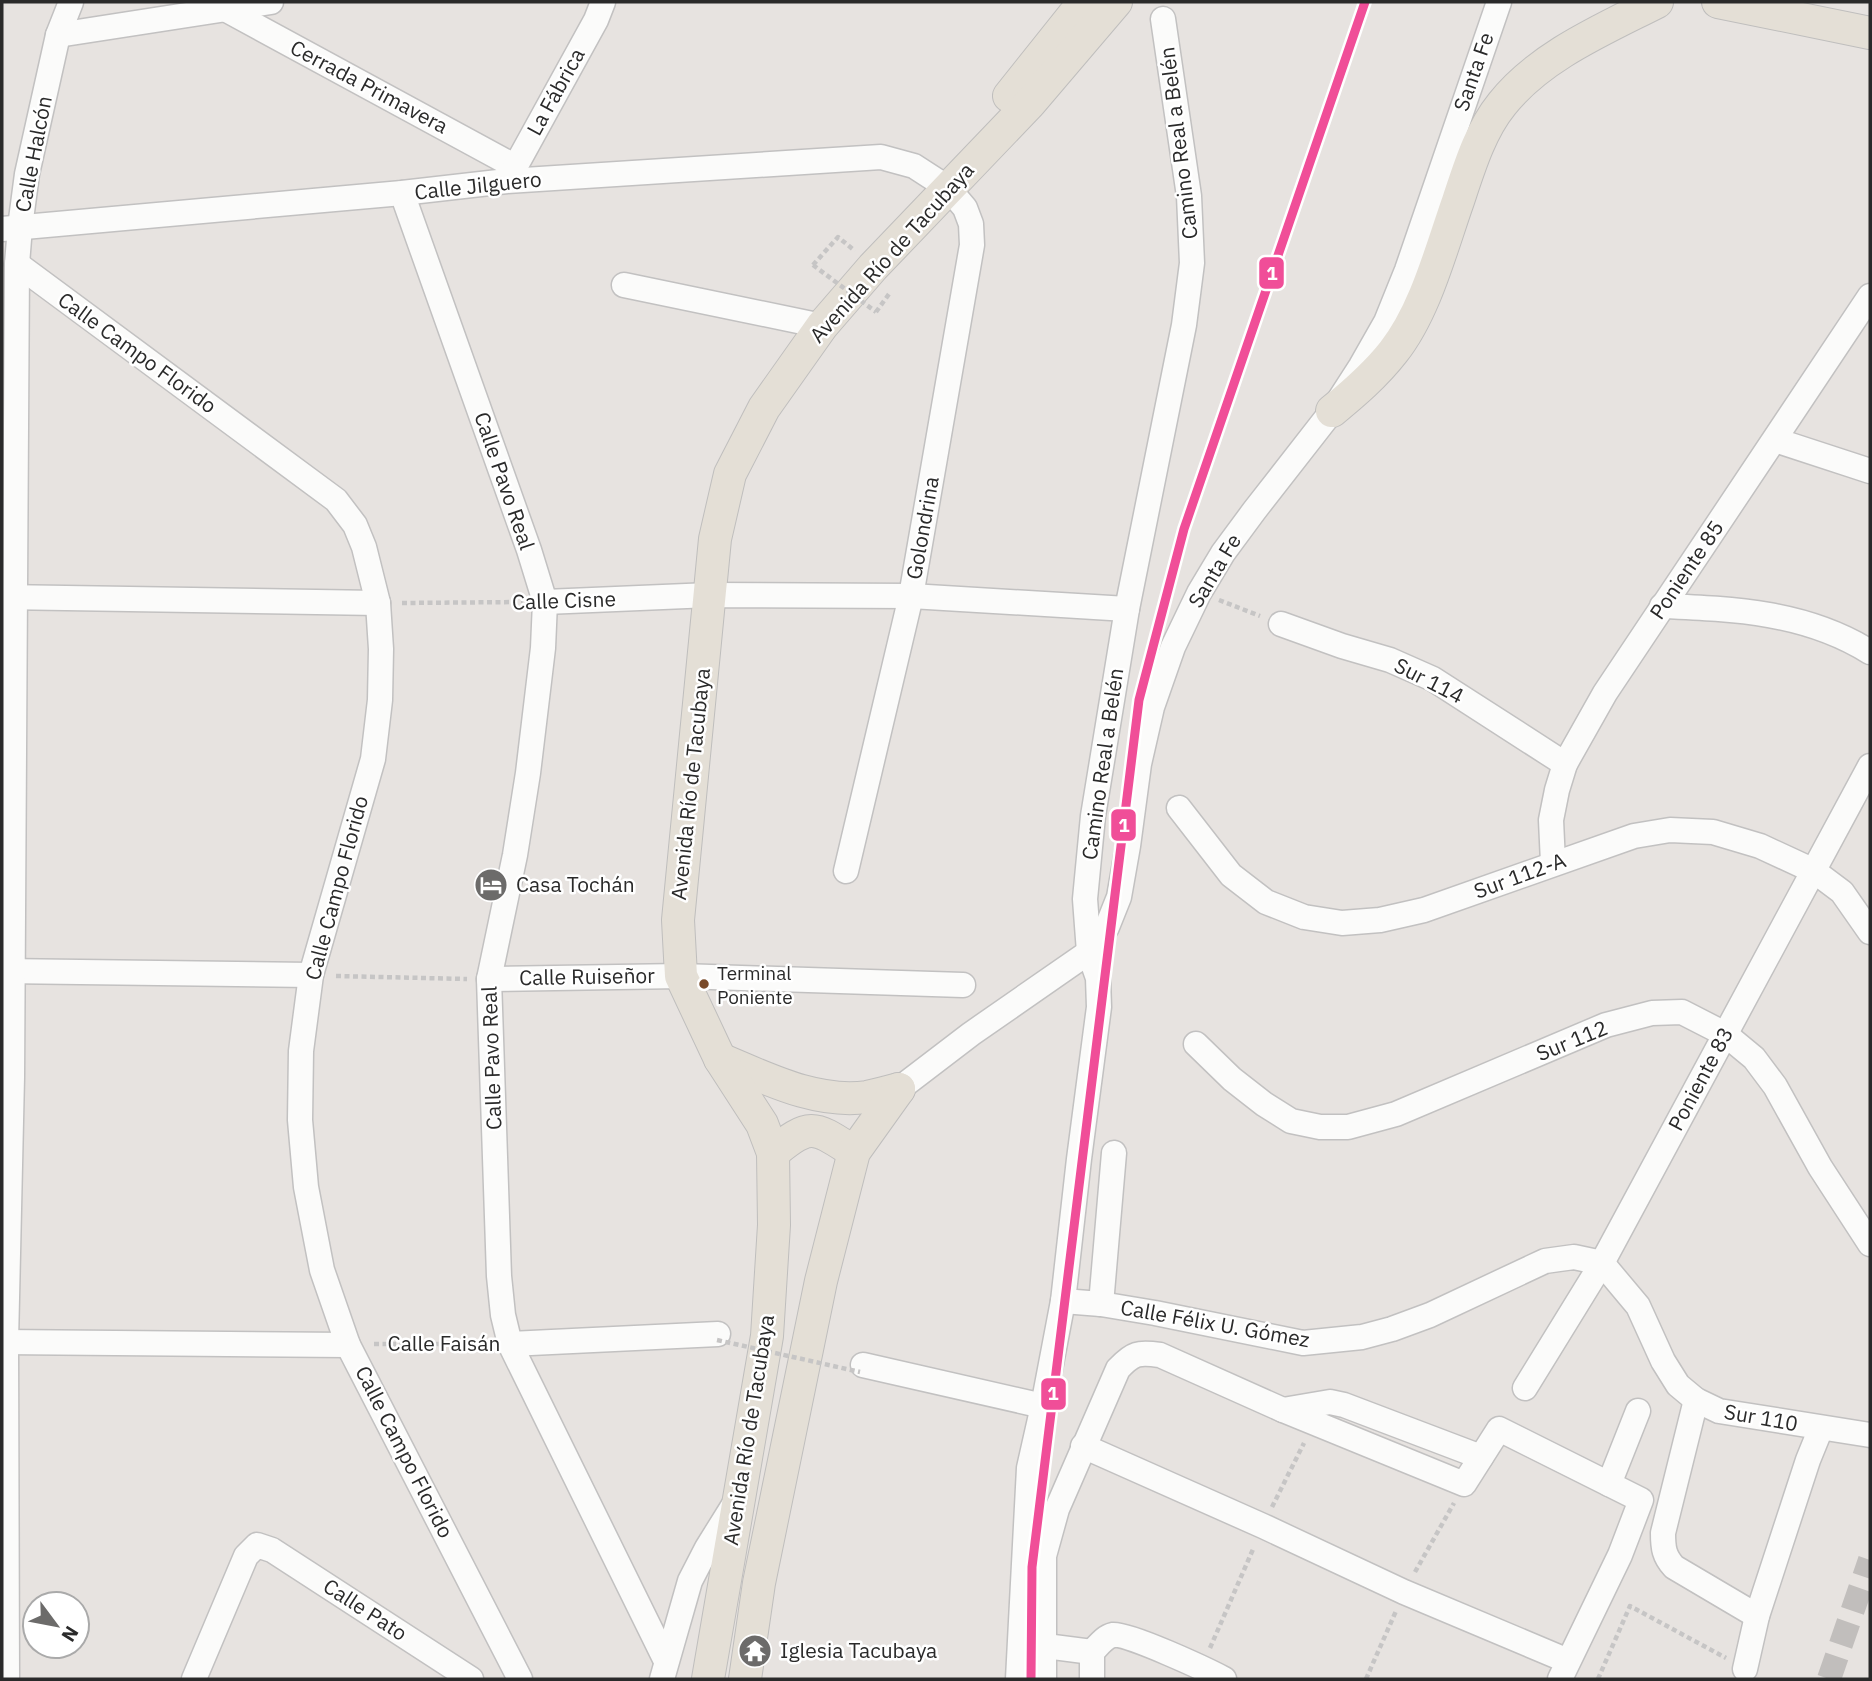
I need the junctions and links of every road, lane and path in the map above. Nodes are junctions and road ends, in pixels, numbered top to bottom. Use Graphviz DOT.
graph roads {
  1 [pos="71,2"];
  2 [pos="271,2"];
  3 [pos="603,2"];
  4 [pos="1084,2"];
  5 [pos="1116,2"];
  6 [pos="1499,2"];
  7 [pos="1657,2"];
  8 [pos="1718,2"];
  9 [pos="223,8"];
  10 [pos="1163,19"];
  11 [pos="1870,33"];
  12 [pos="58,34"];
  13 [pos="511,174"];
  14 [pos="948,188"];
  15 [pos="402,193"];
  16 [pos="11,228"];
  17 [pos="838,237"];
  18 [pos="17,264"];
  19 [pos="624,285"];
  20 [pos="896,286"];
  21 [pos="1870,296"];
  22 [pos="822,326"];
  23 [pos="1332,411"];
  24 [pos="1775,440"];
  25 [pos="1870,471"];
  26 [pos="1199,593"];
  27 [pos="710,595"];
  28 [pos="911,596"];
  29 [pos="8,597"];
  30 [pos="545,602"];
  31 [pos="378,603"];
  32 [pos="1662,606"];
  33 [pos="1127,609"];
  34 [pos="1281,624"];
  35 [pos="1870,652"];
  36 [pos="1565,764"];
  37 [pos="1870,766"];
  38 [pos="1179,808"];
  39 [pos="1553,863"];
  40 [pos="846,871"];
  41 [pos="1814,871"];
  42 [pos="1870,932"];
  43 [pos="1089,952"];
  44 [pos="7,971"];
  45 [pos="311,975"];
  46 [pos="681,975"];
  47 [pos="489,979"];
  48 [pos="962,985"];
  49 [pos="1725,1034"];
  50 [pos="1196,1044"];
  51 [pos="720,1059"];
  52 [pos="899,1089"];
  53 [pos="855,1152"];
  54 [pos="773,1153"];
  55 [pos="1114,1153"];
  56 [pos="1870,1244"];
  57 [pos="1602,1264"];
  58 [pos="1063,1301"];
  59 [pos="1101,1304"];
  60 [pos="717,1337"];
  61 [pos="4,1342"];
  62 [pos="348,1345"];
  63 [pos="510,1345"];
  64 [pos="862,1368"];
  65 [pos="1525,1388"];
  66 [pos="1696,1400"];
  67 [pos="1043,1405"];
  68 [pos="1283,1410"];
  69 [pos="1638,1411"];
  70 [pos="1313,1423"];
  71 [pos="1821,1428"];
  72 [pos="1870,1435"];
  73 [pos="1083,1446"];
  74 [pos="1481,1457"];
  75 [pos="1609,1483"];
  76 [pos="1464,1484"];
  77 [pos="741,1494"];
  78 [pos="1263,1525"];
  79 [pos="1404,1592"];
  80 [pos="1757,1616"];
  81 [pos="1019,1643"];
  82 [pos="1045,1645"];
  83 [pos="1092,1652"];
  84 [pos="5,1656"];
  85 [pos="1202,1668"];
  86 [pos="1745,1669"];
  87 [pos="664,1670"];
  88 [pos="1564,1670"];
  89 [pos="7,1679"];
  90 [pos="194,1679"];
  91 [pos="471,1679"];
  92 [pos="520,1679"];
  93 [pos="708,1679"];
  94 [pos="745,1679"];
  95 [pos="1018,1679"];
  96 [pos="1044,1679"];
  97 [pos="1092,1679"];
  98 [pos="1224,1679"];
  99 [pos="1366,1679"];
  100 [pos="1598,1679"];
  1 -- 12 [label="street, Calle Halcón"];
  2 -- 9 [label="street"];
  3 -- 13 [label="street, La Fábrica"];
  4 -- 14 [label="main road"];
  5 -- 14 [label="main road, Avenida Río de Tacubaya"];
  6 -- 23 [label="street, Santa Fe"];
  7 -- 23 [label="main road"];
  8 -- 11 [label="main road"];
  9 -- 12 [label="street"];
  9 -- 13 [label="street, Cerrada Primavera"];
  10 -- 33 [label="street, Camino Real a Belén"];
  12 -- 16 [label="street, Calle Halcón"];
  13 -- 14 [label="street, Calle Jilguero"];
  13 -- 15 [label="street, Calle Jilguero"];
  14 -- 22 [label="main road, Avenida Río de Tacubaya"];
  14 -- 28 [label="street, Golondrina"];
  15 -- 16 [label="street, Calle Jilguero"];
  15 -- 30 [label="street, Calle Pavo Real"];
  16 -- 18 [label="street, Calle Halcón"];
  17 -- 20 [label="path, bridge"];
  18 -- 29 [label="street, Calle Halcón"];
  18 -- 31 [label="street, Calle Campo Florido"];
  19 -- 22 [label="street"];
  21 -- 24 [label="street, Poniente 85"];
  22 -- 27 [label="main road, Avenida Río de Tacubaya"];
  23 -- 26 [label="street, Santa Fe"];
  24 -- 25 [label="street"];
  24 -- 32 [label="street, Poniente 85"];
  26 -- 34 [label="path"];
  26 -- 43 [label="street, Santa Fe"];
  27 -- 28 [label="street, Calle Cisne"];
  27 -- 30 [label="street, Calle Cisne"];
  27 -- 46 [label="main road, Avenida Río de Tacubaya"];
  28 -- 33 [label="street, Calle Cisne"];
  28 -- 40 [label="street, Golondrina"];
  29 -- 31 [label="street"];
  29 -- 44 [label="street, Calle Halcón"];
  30 -- 31 [label="path, Calle Cisne"];
  30 -- 47 [label="street, Calle Pavo Real"];
  31 -- 45 [label="street, Calle Campo Florido"];
  32 -- 35 [label="street"];
  32 -- 36 [label="street, Poniente 85"];
  33 -- 43 [label="street, Camino Real a Belén"];
  34 -- 36 [label="street, Sur 114"];
  36 -- 39 [label="street, Poniente 85"];
  37 -- 41 [label="street, Poniente 83"];
  38 -- 39 [label="street, Sur 112-A"];
  39 -- 41 [label="street, Sur 112-A"];
  41 -- 42 [label="street, Sur 112-A"];
  41 -- 49 [label="street, Poniente 83"];
  43 -- 52 [label="street, Santa Fe"];
  43 -- 58 [label="street, Camino Real a Belén"];
  44 -- 45 [label="street"];
  44 -- 61 [label="street, Calle Halcón"];
  45 -- 47 [label="path, Calle Ruiseñor"];
  45 -- 62 [label="street, Calle Campo Florido"];
  46 -- 47 [label="street, Calle Ruiseñor"];
  46 -- 48 [label="street, Calle Ruiseñor"];
  46 -- 51 [label="main road, Avenida Río de Tacubaya"];
  47 -- 63 [label="street, Calle Pavo Real"];
  49 -- 50 [label="street, Sur 112"];
  49 -- 56 [label="street, Sur 112"];
  49 -- 57 [label="street, Poniente 83"];
  51 -- 52 [label="main road"];
  51 -- 54 [label="main road, Avenida Río de Tacubaya"];
  52 -- 53 [label="main road, Avenida Río de Tacubaya"];
  53 -- 54 [label="main road"];
  53 -- 94 [label="main road, Avenida Río de Tacubaya"];
  54 -- 77 [label="main road, Avenida Río de Tacubaya"];
  55 -- 59 [label="street"];
  57 -- 59 [label="street, Calle Félix U. Gómez"];
  57 -- 65 [label="street, Poniente 83"];
  57 -- 66 [label="street, Sur 110"];
  58 -- 59 [label="street, Calle Félix U. Gómez"];
  58 -- 67 [label="street, Camino Real a Belén"];
  60 -- 63 [label="street, Calle Faisán"];
  60 -- 64 [label="path, bridge"];
  61 -- 62 [label="street"];
  61 -- 84 [label="street, Calle Halcón"];
  62 -- 63 [label="path, Calle Faisán"];
  62 -- 92 [label="street, Calle Campo Florido"];
  63 -- 87 [label="street, Calle Pavo Real"];
  64 -- 67 [label="street"];
  66 -- 71 [label="street, Sur 110"];
  66 -- 80 [label="street"];
  67 -- 81 [label="street, Camino Real a Belén"];
  68 -- 70 [label="street"];
  68 -- 73 [label="street"];
  68 -- 74 [label="street"];
  69 -- 75 [label="street"];
  70 -- 76 [label="street"];
  70 -- 78 [label="path"];
  71 -- 72 [label="street, Sur 110"];
  71 -- 80 [label="street"];
  73 -- 78 [label="street"];
  73 -- 82 [label="street"];
  74 -- 75 [label="street"];
  74 -- 76 [label="street"];
  75 -- 88 [label="street"];
  76 -- 79 [label="path"];
  77 -- 87 [label="street"];
  77 -- 93 [label="main road, Avenida Río de Tacubaya"];
  78 -- 79 [label="street"];
  78 -- 85 [label="path"];
  79 -- 88 [label="street"];
  79 -- 99 [label="path"];
  80 -- 86 [label="street"];
  81 -- 82 [label="street"];
  81 -- 95 [label="street, Camino Real a Belén"];
  82 -- 83 [label="street"];
  82 -- 96 [label="street"];
  83 -- 85 [label="street"];
  83 -- 97 [label="street"];
  84 -- 89 [label="street, Calle Halcón"];
  85 -- 98 [label="street"];
  86 -- 100 [label="path"];
  90 -- 91 [label="street, Calle Pato"];
}
